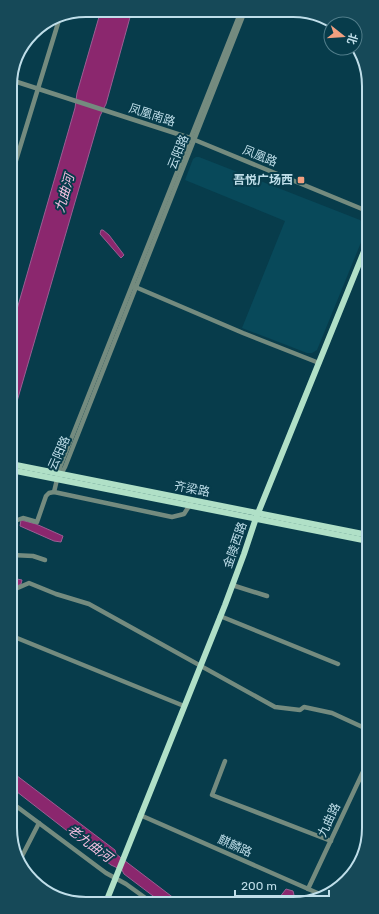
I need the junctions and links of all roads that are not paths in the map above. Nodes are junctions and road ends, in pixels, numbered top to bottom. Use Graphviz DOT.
graph roads {
  1 [pos="239,17"];
  2 [pos="243,17"];
  3 [pos="59,23"];
  4 [pos="17,82"];
  5 [pos="38,89"];
  6 [pos="192,139"];
  7 [pos="17,157"];
  8 [pos="362,208"];
  9 [pos="362,256"];
  10 [pos="134,286"];
  11 [pos="319,363"];
  12 [pos="17,467"];
  13 [pos="59,475"];
  14 [pos="54,492"];
  15 [pos="192,503"];
  16 [pos="257,516"];
  17 [pos="17,520"];
  18 [pos="362,534"];
  19 [pos="362,540"];
  20 [pos="17,555"];
  21 [pos="45,560"];
  22 [pos="232,586"];
  23 [pos="17,589"];
  24 [pos="267,596"];
  25 [pos="220,616"];
  26 [pos="17,638"];
  27 [pos="338,664"];
  28 [pos="200,665"];
  29 [pos="184,706"];
  30 [pos="362,727"];
  31 [pos="225,762"];
  32 [pos="362,775"];
  33 [pos="17,807"];
  34 [pos="140,814"];
  35 [pos="39,823"];
  36 [pos="331,841"];
  37 [pos="23,855"];
  38 [pos="115,878"];
  39 [pos="308,889"];
  40 [pos="317,893"];
  41 [pos="108,897"];
  42 [pos="144,897"];
  1 -- 6 [label="street, 云阳路"];
  2 -- 6 [label="street, 云阳路"];
  3 -- 5 [label="street"];
  4 -- 5 [label="street"];
  5 -- 6 [label="street, 凤凰南路"];
  5 -- 7 [label="street"];
  6 -- 8 [label="street, 凤凰路"];
  6 -- 10 [label="street, 云阳路"];
  9 -- 11 [label="main road, 金陵西路"];
  10 -- 11 [label="street"];
  10 -- 13 [label="street, 云阳路"];
  11 -- 16 [label="main road, 金陵西路"];
  12 -- 13 [label="main road, 齐梁路"];
  13 -- 14 [label="street, 云阳路"];
  13 -- 15 [label="main road, 齐梁路"];
  14 -- 15 [label="street"];
  14 -- 17 [label="street"];
  15 -- 16 [label="main road, 齐梁路"];
  16 -- 18 [label="main road, 齐梁路"];
  16 -- 19 [label="main road, 齐梁路"];
  16 -- 22 [label="main road, 金陵西路"];
  20 -- 21 [label="street"];
  22 -- 24 [label="street"];
  22 -- 25 [label="main road, 金陵西路"];
  23 -- 28 [label="street"];
  25 -- 27 [label="street"];
  25 -- 28 [label="main road, 金陵西路"];
  26 -- 29 [label="street"];
  28 -- 29 [label="main road, 金陵西路"];
  28 -- 30 [label="street"];
  29 -- 34 [label="main road, 金陵西路"];
  31 -- 36 [label="street"];
  32 -- 36 [label="street, 九曲路"];
  33 -- 35 [label="street"];
  34 -- 38 [label="main road, 金陵西路"];
  34 -- 39 [label="street, 麒麟路"];
  35 -- 37 [label="street"];
  35 -- 38 [label="street"];
  36 -- 39 [label="street, 九曲路"];
  38 -- 41 [label="main road"];
  38 -- 42 [label="street"];
  39 -- 40 [label="street, 麒麟路"];
}
